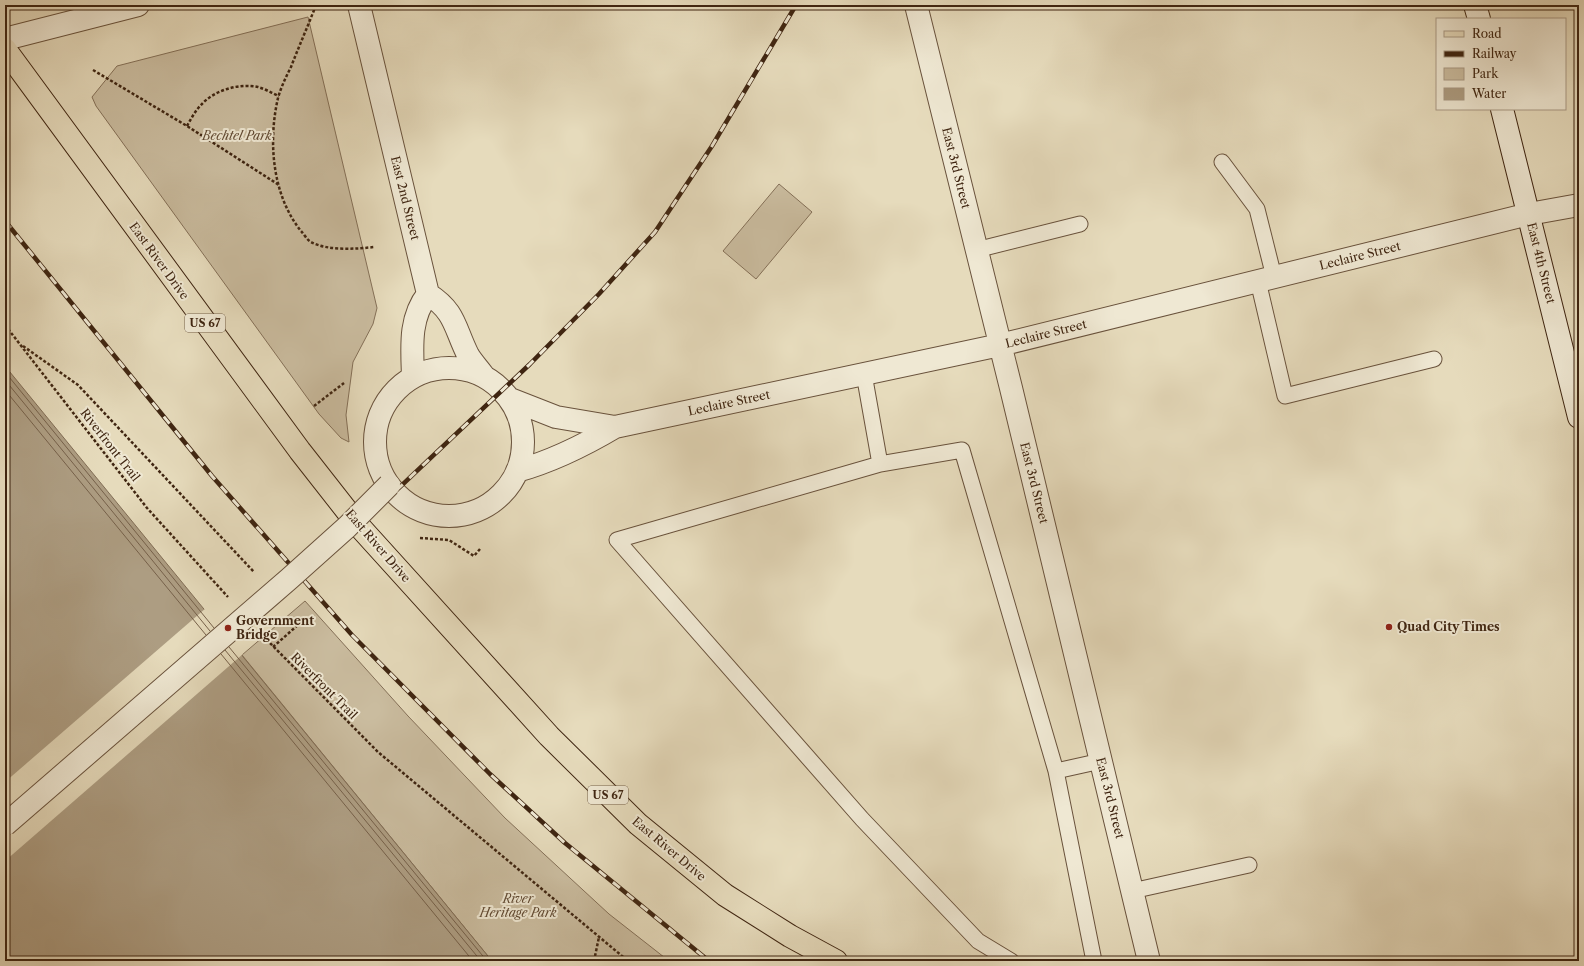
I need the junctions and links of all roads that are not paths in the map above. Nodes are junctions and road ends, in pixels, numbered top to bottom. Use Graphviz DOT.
graph roads {
  1 [pos="138,5"];
  2 [pos="359,5"];
  3 [pos="916,5"];
  4 [pos="1476,5"];
  5 [pos="96,10"];
  6 [pos="1479,18"];
  7 [pos="5,39"];
  8 [pos="5,49"];
  9 [pos="1502,110"];
  10 [pos="1222,162"];
  11 [pos="1579,205"];
  12 [pos="1529,214"];
  13 [pos="1080,224"];
  14 [pos="976,250"];
  15 [pos="1266,279"];
  16 [pos="428,294"];
  17 [pos="1000,345"];
  18 [pos="1434,359"];
  19 [pos="864,374"];
  20 [pos="483,375"];
  21 [pos="413,376"];
  22 [pos="510,399"];
  23 [pos="1579,417"];
  24 [pos="615,427"];
  25 [pos="880,464"];
  26 [pos="517,470"];
  27 [pos="389,485"];
  28 [pos="1101,761"];
  29 [pos="1056,771"];
  30 [pos="5,825"];
  31 [pos="1249,865"];
  32 [pos="1132,891"];
  33 [pos="836,961"];
  34 [pos="1011,961"];
  35 [pos="1094,961"];
  36 [pos="1149,961"];
  1 -- 5 [label="street"];
  2 -- 16 [label="street, East 2nd Street"];
  3 -- 14 [label="street, East 3rd Street"];
  4 -- 6 [label="street"];
  5 -- 7 [label="street"];
  8 -- 33 [label="main road, East River Drive / US 67"];
  9 -- 12 [label="street, East 4th Street"];
  10 -- 15 [label="lane"];
  11 -- 12 [label="street, Leclaire Street"];
  12 -- 15 [label="street, Leclaire Street"];
  12 -- 23 [label="street, East 4th Street"];
  13 -- 14 [label="lane"];
  14 -- 17 [label="street, East 3rd Street"];
  15 -- 17 [label="street, Leclaire Street"];
  15 -- 18 [label="lane"];
  16 -- 20 [label="street"];
  16 -- 21 [label="street"];
  17 -- 19 [label="street, Leclaire Street"];
  17 -- 28 [label="street, East 3rd Street"];
  19 -- 24 [label="street, Leclaire Street"];
  19 -- 25 [label="lane"];
  20 -- 21 [label="street"];
  20 -- 22 [label="street"];
  21 -- 27 [label="street"];
  22 -- 24 [label="street"];
  22 -- 26 [label="street"];
  24 -- 26 [label="street, Leclaire Street"];
  25 -- 29 [label="lane"];
  25 -- 34 [label="lane"];
  26 -- 27 [label="street"];
  27 -- 30 [label="street, bridge"];
  28 -- 29 [label="lane"];
  28 -- 32 [label="street, East 3rd Street"];
  29 -- 35 [label="lane"];
  31 -- 32 [label="lane"];
  32 -- 36 [label="street, East 3rd Street"];
}
